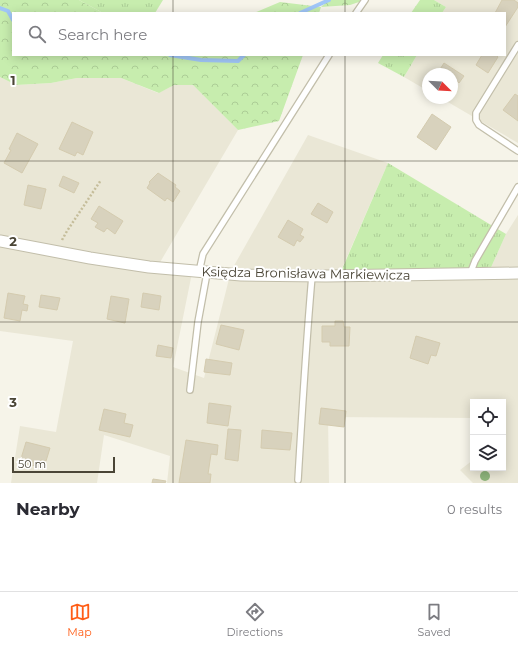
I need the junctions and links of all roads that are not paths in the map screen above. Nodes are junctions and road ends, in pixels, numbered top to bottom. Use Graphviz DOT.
graph roads {
  1 [pos="365,0"];
  2 [pos="357,12"];
  3 [pos="518,45"];
  4 [pos="328,56"];
  5 [pos="518,151"];
  6 [pos="518,186"];
  7 [pos="0,241"];
  8 [pos="203,272"];
  9 [pos="518,273"];
  10 [pos="470,274"];
  11 [pos="312,276"];
  12 [pos="190,390"];
  13 [pos="298,480"];
  1 -- 2 [label="lane"];
  3 -- 5 [label="lane"];
  4 -- 8 [label="lane"];
  6 -- 10 [label="lane"];
  7 -- 8 [label="street, Księdza Bronisława Markiewicza"];
  8 -- 11 [label="street, Księdza Bronisława Markiewicza"];
  8 -- 12 [label="lane"];
  9 -- 10 [label="street, Księdza Bronisława Markiewicza"];
  10 -- 11 [label="street, Księdza Bronisława Markiewicza"];
  11 -- 13 [label="lane"];
}
